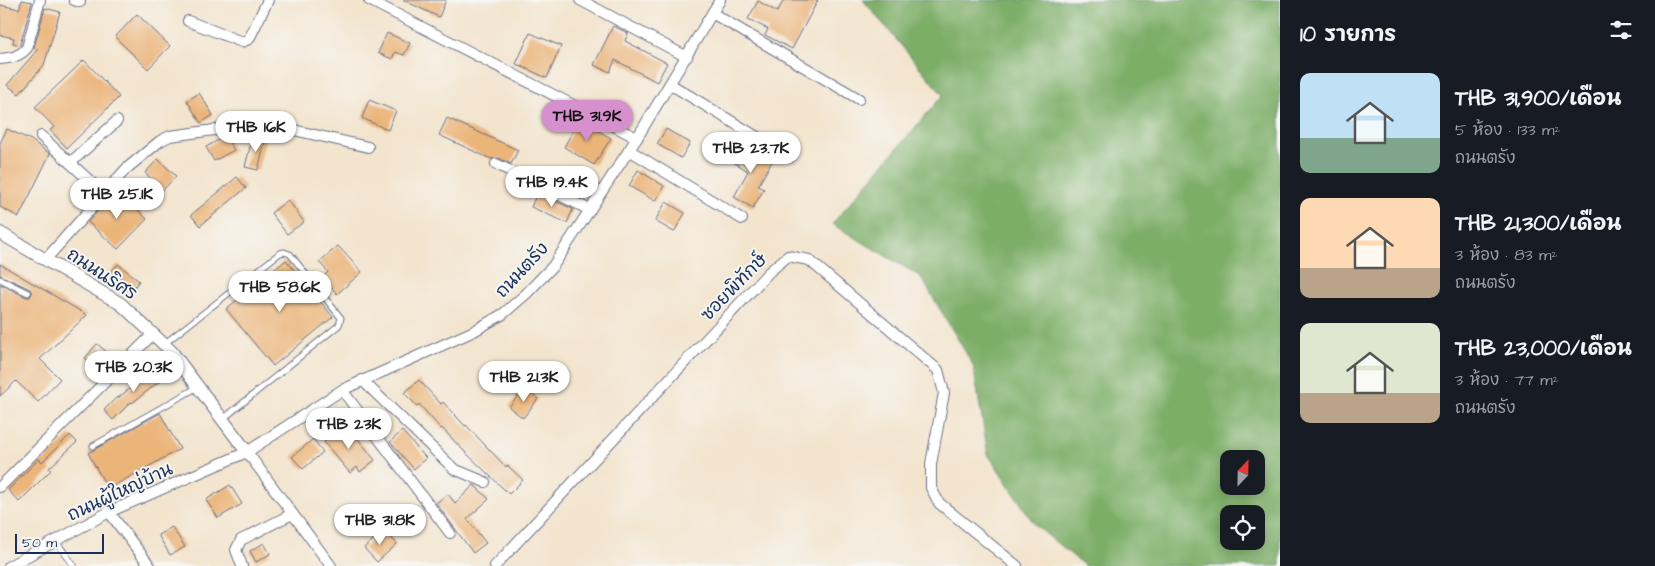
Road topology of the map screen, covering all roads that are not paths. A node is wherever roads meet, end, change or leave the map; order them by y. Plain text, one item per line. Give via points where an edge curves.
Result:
1 (40, 0) edge
2 (268, 0) edge
3 (369, 0) edge
4 (580, 0) edge
5 (720, 0) edge
6 (712, 13) junction
7 (188, 21) dead end
8 (687, 56) junction
9 (0, 59) edge
10 (670, 84) junction
11 (859, 99) dead end
12 (116, 121) dead end
13 (41, 136) dead end
14 (637, 138) junction
15 (368, 147) dead end
16 (629, 150) junction
17 (790, 157) dead end
18 (70, 163) junction
19 (496, 164) dead end
20 (104, 194) junction
21 (590, 210) junction
22 (742, 220) dead end
23 (0, 233) edge
24 (46, 259) junction
25 (0, 279) edge
26 (28, 293) dead end
27 (153, 334) junction
28 (163, 344) junction
29 (362, 380) junction
30 (198, 387) junction
31 (342, 390) junction
32 (223, 419) junction
33 (93, 446) dead end
34 (247, 452) junction
35 (485, 482) dead end
36 (0, 487) edge
37 (109, 512) junction
38 (292, 514) junction
39 (450, 533) dead end
40 (56, 540) junction
41 (10, 566) edge
42 (74, 566) edge
43 (150, 566) edge
44 (242, 566) edge
45 (331, 566) edge
46 (495, 566) edge
47 (1017, 566) edge

1 - 9 street via 27,48 22,54
2 - 7 street via 249,39 242,42
3 - 14 street
4 - 8 street
5 - 6 street, ถนนตรัง
6 - 8 street, ถนนตรัง
6 - 11 street
8 - 10 street, ถนนตรัง
10 - 14 street, ถนนตรัง
10 - 17 street
12 - 18 street
13 - 18 street
14 - 16 street, ถนนตรัง
15 - 20 street via 285,128 229,128 170,136 126,169
16 - 21 street, ถนนตรัง
16 - 22 street
18 - 20 street
19 - 21 street
20 - 24 street
21 - 29 street, ถนนตรัง via 553,266 503,314 474,332
23 - 24 street, ถนนนริศร
24 - 27 street, ถนนนริศร via 121,304
25 - 26 lane
27 - 28 street, ถนนนริศร
27 - 36 street
28 - 30 street, ถนนนริศร
28 - 32 lane via 280,252 290,254 341,318 339,325
29 - 31 street, ถนนตรัง
29 - 35 street via 454,469
30 - 32 street, ถนนนริศร
30 - 33 lane
31 - 34 street, ถนนตรัง
31 - 39 street
32 - 34 street, ถนนนริศร
34 - 37 street, ถนนผู้ใหญ่บ้าน
34 - 38 street
37 - 40 street, ถนนผู้ใหญ่บ้าน
37 - 43 street
38 - 44 street via 241,540 236,550
38 - 45 street
40 - 41 street, ถนนผู้ใหญ่บ้าน
40 - 42 lane
46 - 47 street, ซอยพิทักษ์ via 769,272 788,256 809,260 938,370 944,393 931,464 931,488 939,502

